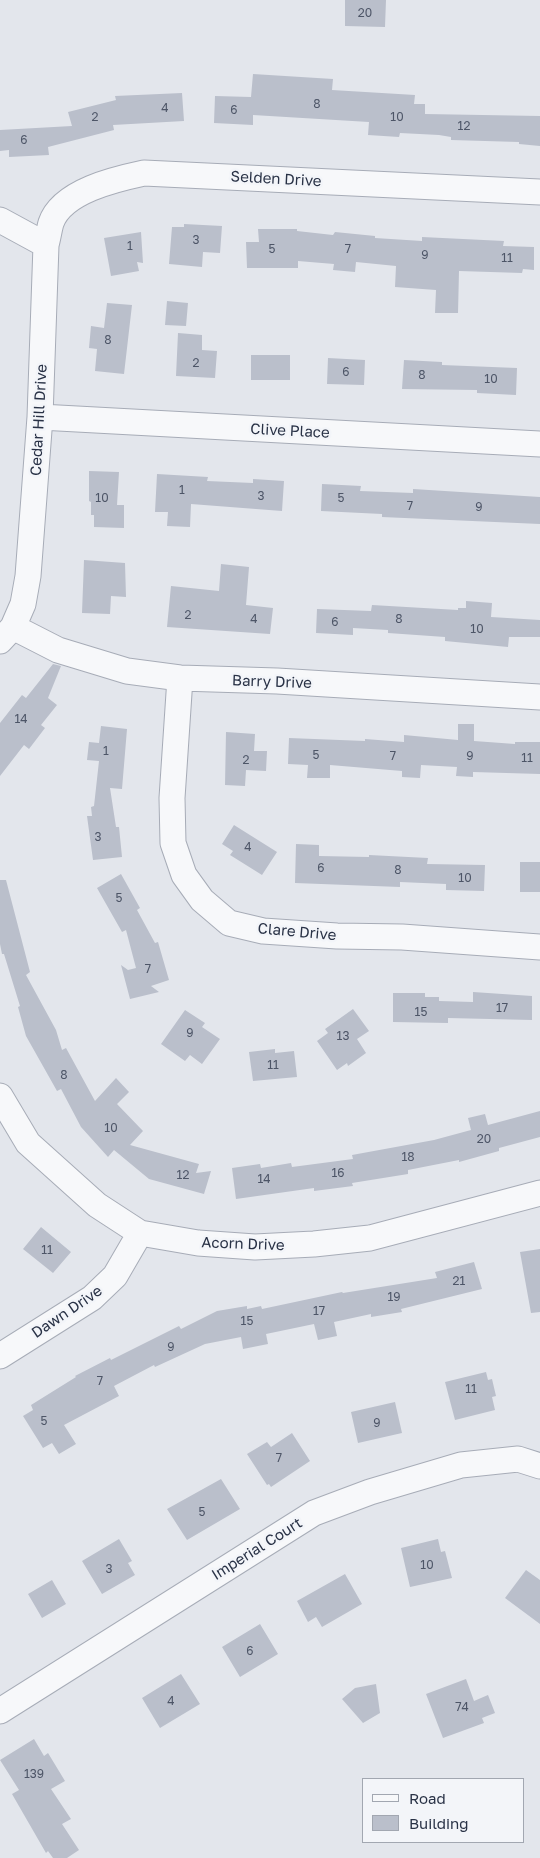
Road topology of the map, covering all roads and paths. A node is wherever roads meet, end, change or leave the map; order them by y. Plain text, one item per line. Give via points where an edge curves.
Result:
1 (540, 192) edge
2 (0, 220) edge
3 (46, 246) junction
4 (40, 417) junction
5 (540, 444) edge
6 (6, 634) edge
7 (180, 678) junction
8 (540, 697) edge
9 (540, 947) edge
10 (0, 1096) edge
11 (540, 1193) edge
12 (140, 1233) junction
13 (0, 1356) edge
14 (540, 1466) edge
15 (0, 1711) edge

1 - 3 street, Selden Drive via 144,173 110,180 83,192 64,206 52,221
2 - 3 street
3 - 4 street, Cedar Hill Drive
4 - 5 street, Clive Place
4 - 6 street, Cedar Hill Drive via 28,576 23,604
6 - 7 street, Barry Drive via 126,672
7 - 8 street, Barry Drive
7 - 9 street, Clare Drive via 172,843 184,875 202,900 229,923 263,931 402,936
10 - 12 street, Acorn Drive via 28,1143 41,1156 97,1205
11 - 12 street, Acorn Drive via 370,1238 314,1244 256,1247 198,1243
12 - 13 street, Dawn Drive via 115,1276 92,1298
14 - 15 street, Imperial Court via 518,1459 461,1466 370,1492 314,1513

